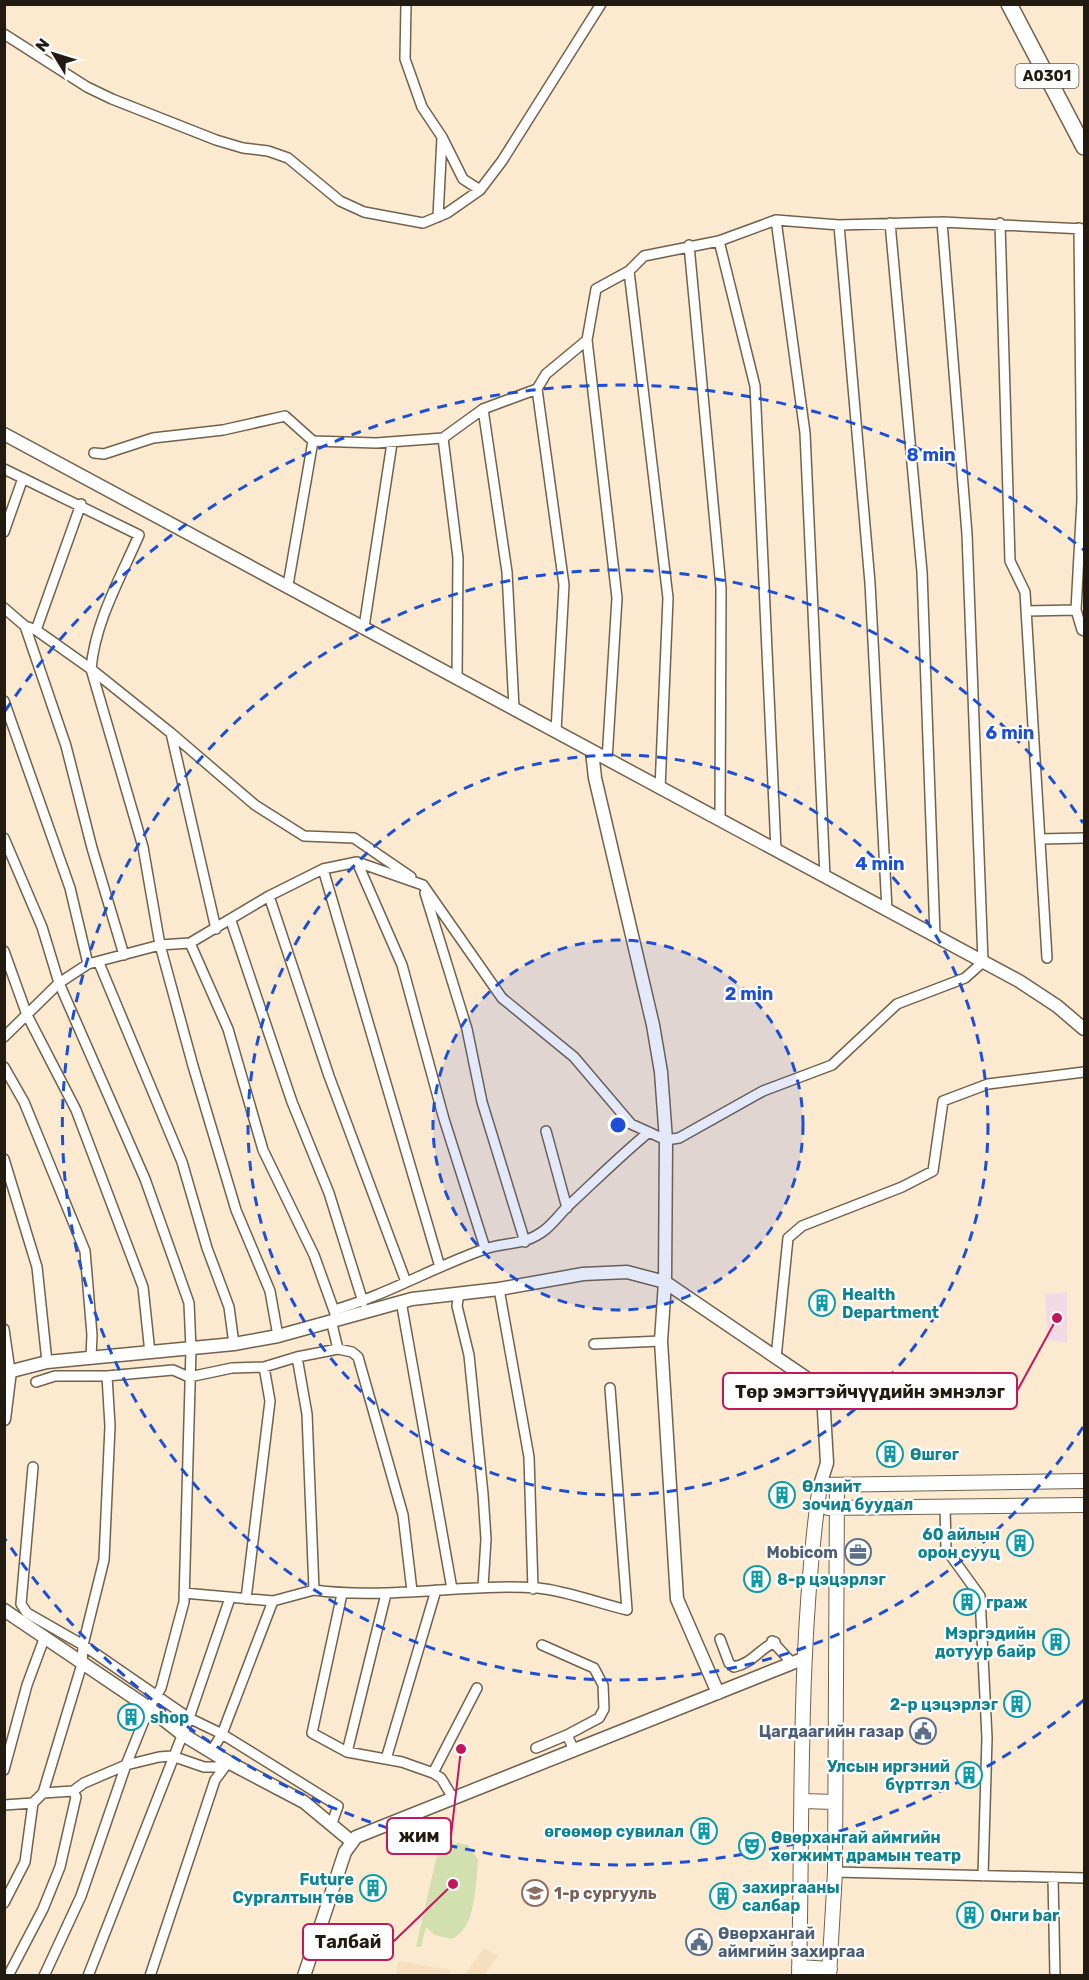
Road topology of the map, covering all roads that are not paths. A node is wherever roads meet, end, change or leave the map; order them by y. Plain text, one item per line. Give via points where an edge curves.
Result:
1 (406, 4) edge
2 (601, 4) edge
3 (1010, 4) edge
4 (4, 34) edge
5 (442, 137) junction
6 (1084, 147) edge
7 (480, 190) junction
8 (438, 217) junction
9 (776, 220) junction
10 (942, 222) junction
11 (890, 223) junction
12 (1000, 223) junction
13 (839, 225) junction
14 (1082, 228) edge
15 (719, 241) junction
16 (689, 245) junction
17 (629, 271) junction
18 (587, 340) junction
19 (537, 389) junction
20 (483, 409) junction
21 (4, 434) edge
22 (443, 438) junction
23 (313, 441) junction
24 (392, 443) junction
25 (94, 453) dead end
26 (4, 469) edge
27 (23, 478) junction
28 (81, 504) junction
29 (4, 532) edge
30 (288, 585) junction
31 (4, 608) edge
32 (1026, 610) junction
33 (1076, 610) junction
34 (25, 626) junction
35 (364, 627) junction
36 (36, 630) junction
37 (1084, 631) edge
38 (91, 669) junction
39 (457, 678) junction
40 (4, 702) edge
41 (514, 708) junction
42 (556, 731) junction
43 (171, 733) junction
44 (592, 751) junction
45 (607, 760) junction
46 (660, 789) junction
47 (720, 820) junction
48 (4, 838) edge
49 (1084, 838) edge
50 (1040, 839) junction
51 (776, 850) junction
52 (357, 862) junction
53 (323, 869) junction
54 (825, 877) junction
55 (423, 885) junction
56 (269, 896) junction
57 (888, 910) junction
58 (231, 921) junction
59 (216, 929) junction
60 (935, 936) junction
61 (190, 944) junction
62 (160, 945) junction
63 (4, 951) edge
64 (124, 955) junction
65 (1047, 958) dead end
66 (983, 962) junction
67 (99, 963) junction
68 (88, 964) junction
69 (59, 983) junction
70 (27, 1015) junction
71 (1084, 1029) edge
72 (4, 1037) edge
73 (4, 1067) edge
74 (1084, 1072) edge
75 (546, 1131) dead end
76 (649, 1132) junction
77 (666, 1140) junction
78 (4, 1159) edge
79 (567, 1208) junction
80 (525, 1242) junction
81 (486, 1248) junction
82 (440, 1267) junction
83 (406, 1282) junction
84 (665, 1282) junction
85 (499, 1289) junction
86 (459, 1293) junction
87 (401, 1301) junction
88 (363, 1302) junction
89 (334, 1316) junction
90 (4, 1329) edge
91 (278, 1336) junction
92 (662, 1341) junction
93 (234, 1344) junction
94 (594, 1344) dead end
95 (191, 1349) junction
96 (338, 1349) junction
97 (150, 1353) junction
98 (91, 1357) junction
99 (297, 1357) junction
100 (776, 1358) junction
101 (47, 1362) junction
102 (264, 1367) junction
103 (8, 1372) edge
104 (107, 1376) junction
105 (189, 1377) junction
106 (36, 1382) dead end
107 (610, 1388) dead end
108 (4, 1419) edge
109 (827, 1463) junction
110 (33, 1467) dead end
111 (1084, 1481) edge
112 (820, 1485) junction
113 (837, 1485) junction
114 (1084, 1505) edge
115 (945, 1506) junction
116 (817, 1508) junction
117 (837, 1508) junction
118 (811, 1559) junction
119 (838, 1559) junction
120 (483, 1587) junction
121 (452, 1589) junction
122 (533, 1589) junction
123 (314, 1590) junction
124 (436, 1590) junction
125 (412, 1591) junction
126 (184, 1593) junction
127 (342, 1594) junction
128 (386, 1594) junction
129 (230, 1599) junction
130 (246, 1599) junction
131 (273, 1601) junction
132 (4, 1610) edge
133 (44, 1639) junction
134 (720, 1639) dead end
135 (83, 1644) junction
136 (542, 1645) dead end
137 (799, 1661) junction
138 (82, 1664) junction
139 (477, 1688) dead end
140 (718, 1693) junction
141 (152, 1702) junction
142 (189, 1718) junction
143 (182, 1734) junction
144 (222, 1734) junction
145 (567, 1735) junction
146 (536, 1748) dead end
147 (574, 1750) junction
148 (211, 1752) junction
149 (347, 1752) junction
150 (172, 1756) junction
151 (386, 1759) junction
152 (228, 1762) junction
153 (126, 1765) junction
154 (4, 1770) edge
155 (433, 1773) junction
156 (73, 1791) junction
157 (43, 1793) junction
158 (453, 1798) junction
159 (803, 1801) junction
160 (834, 1802) junction
161 (33, 1803) junction
162 (4, 1805) edge
163 (332, 1824) junction
164 (351, 1841) junction
165 (835, 1872) junction
166 (983, 1875) junction
167 (1053, 1877) junction
168 (1084, 1878) edge
169 (4, 1903) edge
170 (799, 1971) edge
171 (830, 1972) edge
172 (8, 1976) edge
173 (45, 1976) edge
174 (88, 1976) edge
175 (150, 1976) edge
176 (304, 1976) edge
177 (1055, 1976) edge

1 - 5 street via 405,59 422,107
2 - 7 street
3 - 6 highway, A0301
4 - 8 street via 112,99 216,140 288,158 340,201 363,212 423,223
5 - 7 street via 463,179
5 - 8 street
7 - 8 street
9 - 13 street
9 - 15 street
9 - 54 street via 805,433
10 - 11 street
10 - 12 street
10 - 66 street via 967,534
11 - 13 street
11 - 60 street via 922,572
12 - 14 street
12 - 32 street via 1010,561 1025,592
13 - 57 street via 870,583
14 - 33 street via 1082,500
15 - 16 street
15 - 51 street via 755,386
16 - 17 street via 644,255
16 - 47 street via 721,588
17 - 18 street via 596,289
17 - 46 street via 668,598
18 - 19 street via 546,374
18 - 45 street via 617,598
19 - 20 street
19 - 42 street via 564,585
20 - 22 street
20 - 41 street via 507,572
21 - 30 street
22 - 24 street
22 - 39 street via 458,558
23 - 24 street
23 - 25 street via 285,416 223,430 153,438 104,454
23 - 30 street
24 - 35 street
26 - 27 street
27 - 28 street
27 - 29 street
28 - 36 street
28 - 38 street via 139,535 101,622
30 - 35 street
31 - 34 street
32 - 33 street
32 - 50 street
33 - 37 street
34 - 36 street
34 - 64 street via 66,746
35 - 39 street
36 - 38 street
38 - 43 street
38 - 62 street via 143,847
39 - 41 street
40 - 68 street via 70,888
41 - 42 street
42 - 44 street
43 - 55 street via 255,806 294,830 304,836 354,838
43 - 59 street
44 - 45 street
44 - 77 street via 653,1025
45 - 46 street
46 - 47 street
47 - 51 street
48 - 69 street via 42,927
49 - 50 street
50 - 65 street
51 - 54 street
52 - 53 street
52 - 55 street
52 - 81 street via 402,965 444,1119
53 - 56 street
53 - 82 street
54 - 57 street
55 - 76 street via 502,998 574,1058 631,1124
55 - 80 street
56 - 58 street
56 - 83 street via 329,1076
57 - 60 street
58 - 59 street
58 - 88 street via 292,1102 329,1193
59 - 61 street
60 - 66 street
61 - 62 street
61 - 89 street via 228,1029 263,1150 314,1255
62 - 64 street
62 - 91 street via 236,1210 270,1291
63 - 70 street
64 - 67 street
66 - 71 street via 1057,1006
66 - 77 street via 965,978 897,1004 832,1065 763,1091 679,1138
67 - 68 street
67 - 93 street via 182,1162 207,1248 230,1307
68 - 69 street
69 - 70 street
69 - 95 street via 145,1179 189,1303
70 - 72 street
70 - 97 street via 76,1110 143,1287
73 - 98 street via 24,1102 85,1251
74 - 100 street via 988,1084 943,1101 933,1171 802,1226 788,1238
75 - 79 street
76 - 77 street
76 - 79 street
77 - 84 street
78 - 101 street via 37,1267
79 - 80 street
80 - 81 street
81 - 82 street
82 - 83 street
83 - 88 street
84 - 85 street via 627,1272 583,1274
84 - 92 street
84 - 100 street
85 - 86 street
85 - 122 street via 529,1457
86 - 87 street
86 - 120 street via 457,1306 469,1355 483,1494
87 - 89 street
87 - 121 street
88 - 89 street
89 - 91 street
89 - 96 street
90 - 103 street
91 - 93 street
92 - 94 street
92 - 140 street via 677,1599
93 - 95 street
95 - 97 street
95 - 105 street
96 - 99 street
96 - 125 street via 358,1357 403,1515
97 - 98 street
98 - 101 street
99 - 102 street
99 - 123 street via 307,1414
100 - 109 street via 818,1386 823,1394
101 - 103 street
102 - 105 street via 232,1368
102 - 130 street via 270,1401
103 - 108 street
104 - 105 street via 173,1370
104 - 106 street via 55,1376
104 - 135 street via 110,1426 104,1560
105 - 126 street
107 - 122 street via 627,1610
109 - 112 street
109 - 113 street
110 - 135 street via 21,1604 32,1617
111 - 113 main road
112 - 113 main road
112 - 116 main road
113 - 117 main road
114 - 115 main road
115 - 117 main road
115 - 166 street via 946,1549 980,1596 987,1738
116 - 117 main road
116 - 118 main road
117 - 119 main road
118 - 119 main road via 824,1549
118 - 137 main road
119 - 160 main road
120 - 121 street
120 - 122 street
121 - 124 street
123 - 127 street
123 - 131 street
124 - 125 street
124 - 151 street
125 - 128 street
126 - 129 street
126 - 141 street via 161,1688
127 - 128 street
127 - 149 street via 312,1733
128 - 149 street
129 - 130 street
129 - 142 street
130 - 131 street
131 - 144 street
132 - 133 street
133 - 138 street
133 - 154 street
134 - 137 street via 734,1667 754,1659 761,1648 773,1641
135 - 138 street
135 - 141 street
136 - 145 street via 594,1668 603,1685 604,1709 599,1718
137 - 140 street
137 - 159 main road
138 - 141 street
138 - 157 street
139 - 155 street
140 - 147 street
141 - 142 street
141 - 143 street
141 - 153 street
142 - 143 street
142 - 144 street
143 - 148 street
143 - 150 street
144 - 148 street
144 - 163 street via 338,1806
145 - 146 street
145 - 147 street
147 - 158 street
148 - 152 street
149 - 151 street
150 - 152 street via 204,1767
150 - 153 street
150 - 174 street
151 - 155 street
152 - 163 street via 304,1802
152 - 175 street via 215,1780
153 - 156 street via 84,1782
153 - 173 street via 81,1896
155 - 158 street via 441,1778
156 - 157 street
156 - 172 street via 76,1797 60,1867
157 - 161 street
158 - 164 street
159 - 160 main road
159 - 170 main road
160 - 165 main road
161 - 162 street
161 - 169 street via 25,1862
163 - 164 street
164 - 176 street
165 - 166 street
165 - 171 main road
166 - 167 street
167 - 168 street
167 - 177 street
170 - 171 main road

